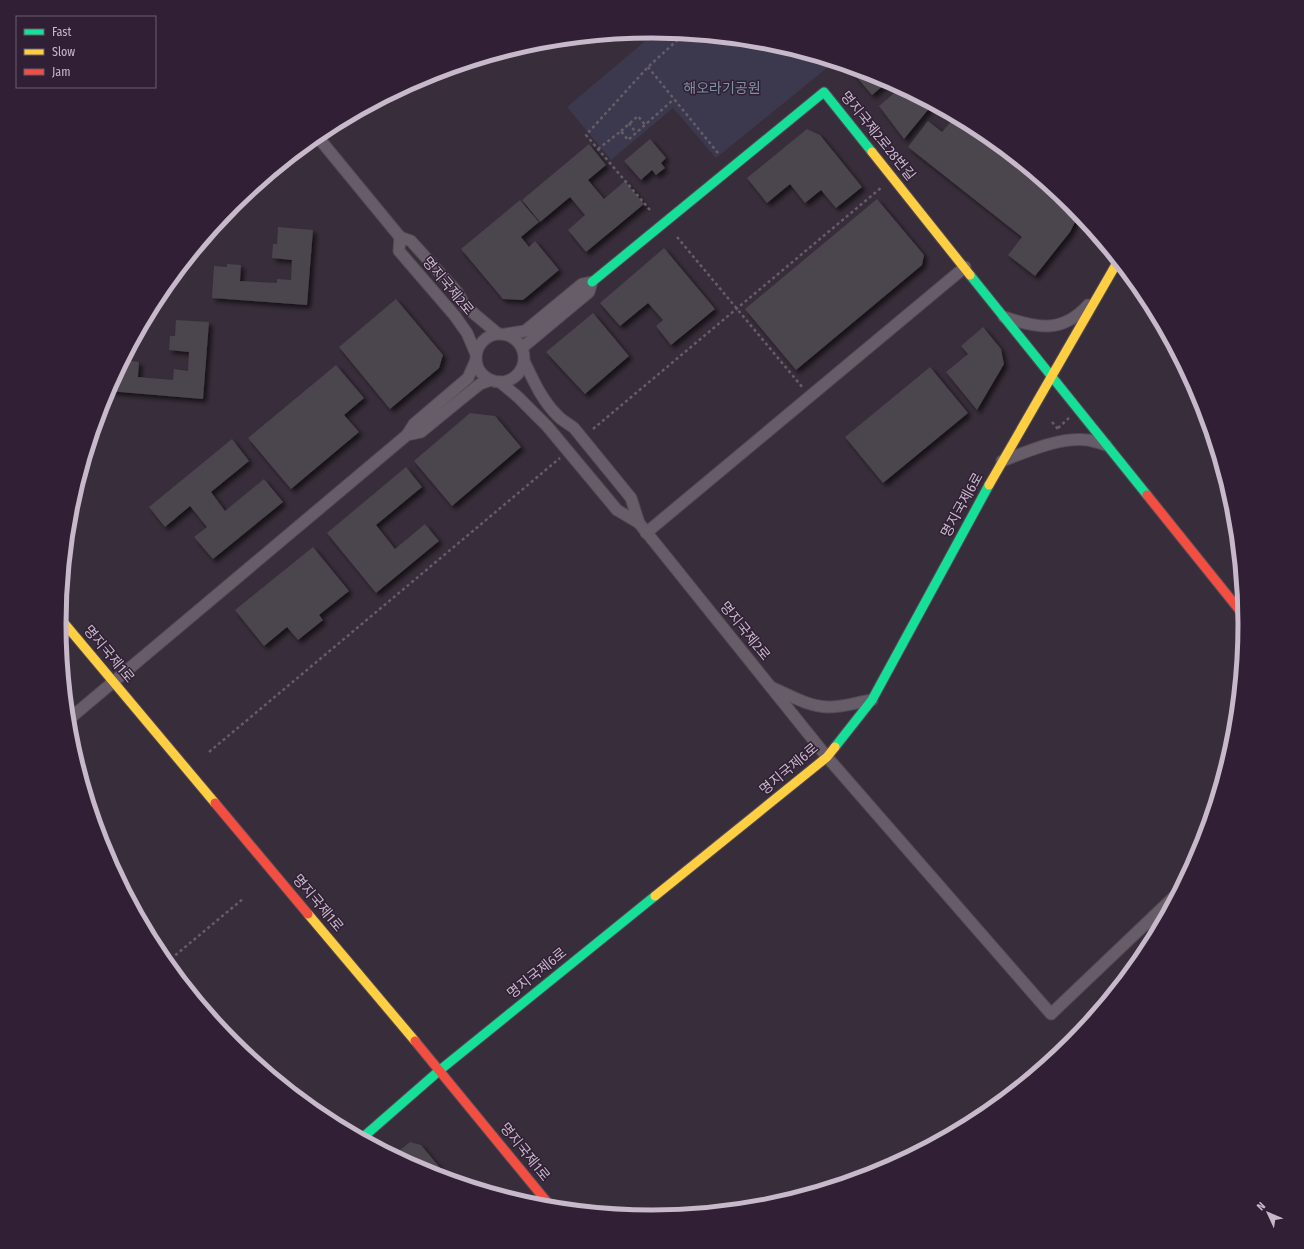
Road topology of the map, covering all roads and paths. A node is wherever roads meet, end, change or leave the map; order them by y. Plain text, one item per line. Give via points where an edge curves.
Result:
1 (679, 39) edge
2 (648, 67) junction
3 (674, 99) junction
4 (629, 123) junction
5 (645, 125) junction
6 (621, 131) junction
7 (636, 133) junction
8 (321, 141) edge
9 (598, 149) junction
10 (718, 154) dead end
11 (882, 188) dead end
12 (650, 210) dead end
13 (400, 237) junction
14 (677, 237) dead end
15 (1115, 265) edge
16 (965, 267) junction
17 (592, 282) junction
18 (1100, 291) junction
19 (737, 309) junction
20 (1004, 317) junction
21 (501, 334) junction
22 (522, 347) junction
23 (476, 357) junction
24 (524, 363) junction
25 (1051, 376) junction
26 (496, 381) junction
27 (803, 388) dead end
28 (1070, 417) dead end
29 (1052, 422) dead end
30 (1058, 428) junction
31 (593, 429) dead end
32 (1062, 434) dead end
33 (407, 435) junction
34 (1106, 445) junction
35 (560, 457) dead end
36 (1002, 461) junction
37 (639, 524) junction
38 (646, 533) junction
39 (1238, 608) edge
40 (66, 625) edge
41 (114, 682) junction
42 (769, 686) junction
43 (872, 700) junction
44 (73, 716) edge
45 (209, 752) dead end
46 (827, 757) junction
47 (244, 898) dead end
48 (1168, 902) edge
49 (171, 959) edge
50 (440, 1070) junction
51 (365, 1135) edge
52 (547, 1201) edge

1 - 2 path
2 - 3 path
2 - 9 path via 586,135
3 - 5 path
3 - 10 path
4 - 5 path via 638,116
4 - 6 path
4 - 7 path
5 - 7 path
6 - 7 path via 628,140
6 - 9 path
8 - 13 street, 명지국제2로
9 - 12 path
11 - 19 path
13 - 21 street, 명지국제2로 via 411,241 458,293 465,306
13 - 23 street, 명지국제2로 via 399,251 455,316 467,333
14 - 19 path
15 - 18 street, 명지국제6로
16 - 17 street, 명지국제2로28번길 via 824,92
16 - 20 street, 명지국제2로28번길
16 - 38 street
17 - 21 street, 명지국제2로28번길 via 582,284 525,331
17 - 22 street, 명지국제2로28번길 via 589,292
18 - 20 street via 1079,314 1057,325 1030,326
18 - 25 street, 명지국제6로
19 - 27 path
19 - 31 path
20 - 25 street, 명지국제2로28번길
21 - 22 street via 512,336
21 - 23 street via 483,340
22 - 24 street
23 - 26 street via 479,370 485,377
23 - 33 street via 468,378 414,424
24 - 26 street via 516,377 508,381
24 - 37 street, 명지국제2로 via 549,406 574,428 631,498
25 - 34 street, 명지국제2로28번길
25 - 36 street, 명지국제6로
26 - 33 street via 480,384 421,432
26 - 37 street, 명지국제2로 via 518,397 546,426 617,510
28 - 30 path
29 - 30 path
30 - 32 path
33 - 41 street
34 - 36 street via 1088,440 1065,441
34 - 39 street, 명지국제2로28번길
35 - 45 path
36 - 43 street, 명지국제6로
37 - 38 street, 명지국제2로
38 - 42 street, 명지국제2로
40 - 41 street, 명지국제1로
41 - 44 street
41 - 50 street, 명지국제1로
42 - 43 street via 808,704 821,706
42 - 46 street, 명지국제2로
43 - 46 street, 명지국제6로
46 - 48 street, 명지국제2로 via 1051,1014
46 - 50 street, 명지국제6로
47 - 49 path
50 - 51 street, 명지국제6로
50 - 52 street, 명지국제1로

